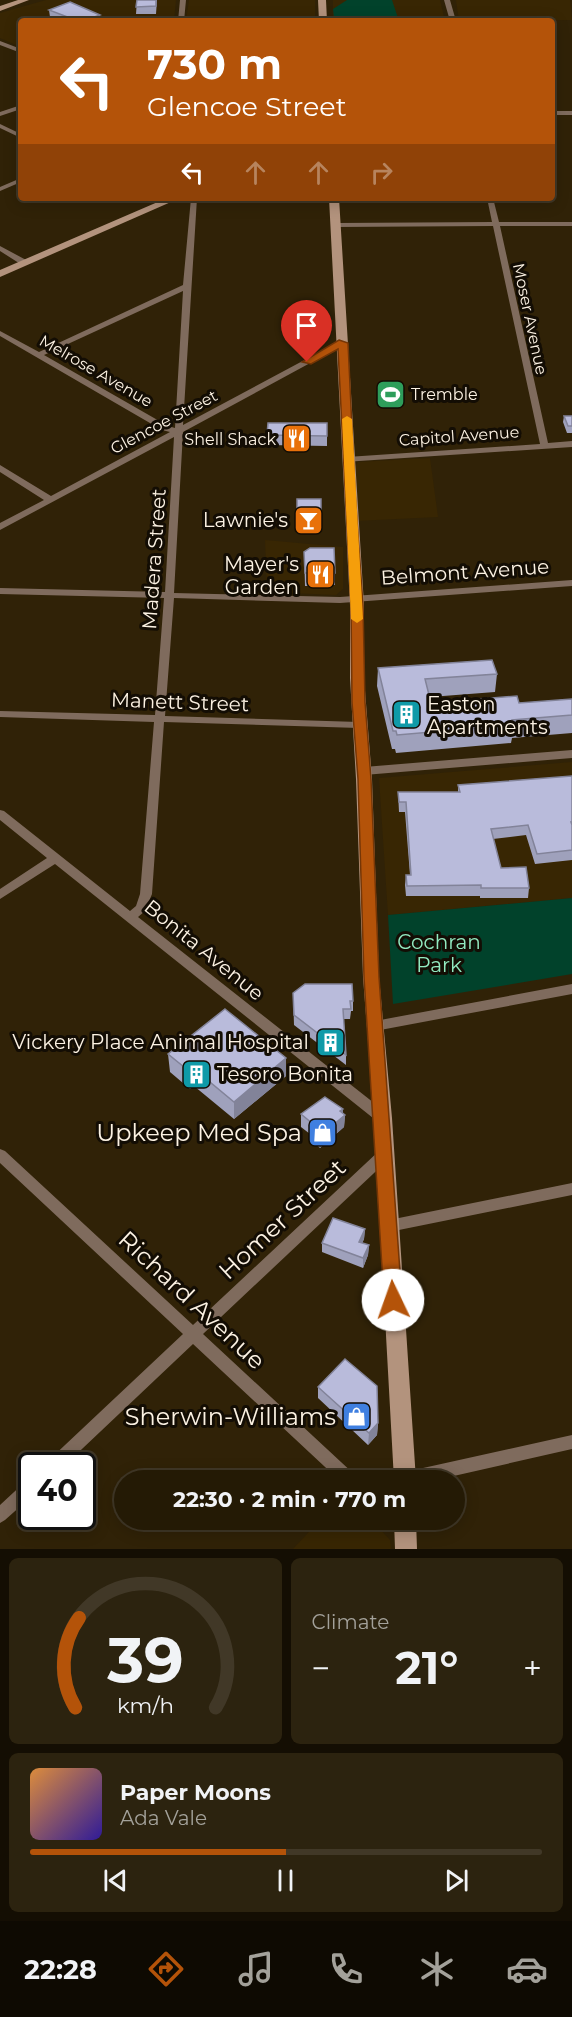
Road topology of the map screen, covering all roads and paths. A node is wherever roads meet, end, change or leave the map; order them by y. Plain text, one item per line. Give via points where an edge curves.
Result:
1 (25, 0) edge
2 (183, 0) edge
3 (322, 0) edge
4 (447, 0) edge
5 (0, 9) edge
6 (181, 18) edge
7 (323, 18) edge
8 (452, 18) edge
9 (0, 43) edge
10 (18, 50) edge
11 (18, 108) edge
12 (555, 113) edge
13 (572, 113) edge
14 (0, 114) edge
15 (0, 126) edge
16 (18, 135) edge
17 (18, 181) edge
18 (0, 189) edge
19 (168, 201) edge
20 (194, 201) edge
21 (334, 201) edge
22 (491, 201) edge
23 (496, 224) junction
24 (572, 224) edge
25 (337, 225) junction
26 (0, 248) edge
27 (25, 263) junction
28 (0, 274) edge
29 (187, 286) junction
30 (0, 333) edge
31 (343, 343) junction
32 (39, 355) junction
33 (178, 432) junction
34 (572, 444) edge
35 (544, 445) junction
36 (347, 460) junction
37 (0, 468) edge
38 (51, 500) junction
39 (0, 527) edge
40 (572, 582) edge
41 (0, 591) edge
42 (170, 595) junction
43 (356, 597) junction
44 (0, 714) edge
45 (160, 720) junction
46 (359, 725) junction
47 (572, 754) edge
48 (364, 771) junction
49 (0, 814) edge
50 (55, 858) junction
51 (0, 895) edge
52 (131, 917) junction
53 (572, 989) edge
54 (375, 1026) junction
55 (383, 1118) junction
56 (385, 1154) junction
57 (0, 1155) edge
58 (572, 1189) edge
59 (389, 1226) junction
60 (193, 1334) junction
61 (572, 1442) edge
62 (67, 1452) edge
63 (339, 1470) edge
64 (404, 1470) edge
65 (449, 1470) edge
66 (18, 1498) edge
67 (0, 1515) edge

1 - 5 street
2 - 6 street
3 - 7 street
4 - 8 street
9 - 10 street
11 - 14 street
12 - 13 street
15 - 16 street
17 - 18 street
19 - 27 street
20 - 29 street, Madera Street
21 - 25 street
22 - 23 street, Moser Avenue
23 - 24 street
23 - 25 street
23 - 35 street, Moser Avenue
25 - 31 street
26 - 27 street
27 - 28 street
29 - 32 street
29 - 33 street, Madera Street
30 - 32 street, Melrose Avenue
31 - 33 street, Glencoe Street
31 - 36 street
32 - 33 street, Melrose Avenue
33 - 38 street, Glencoe Street
33 - 42 street, Madera Street
34 - 35 street, Capitol Avenue
35 - 36 street, Capitol Avenue
36 - 43 street
37 - 38 street
38 - 39 street, Glencoe Street
40 - 43 street, Belmont Avenue
41 - 42 street, Belmont Avenue
42 - 43 street, Belmont Avenue via 340,600
42 - 45 street, Madera Street
43 - 46 street
44 - 45 street, Manett Street
45 - 46 street, Manett Street
45 - 52 street, Madera Street via 146,894 141,908
46 - 48 street
47 - 48 street
48 - 54 street
49 - 50 street, Bonita Avenue
50 - 51 street
50 - 52 street, Bonita Avenue
52 - 55 street, Bonita Avenue
53 - 54 street
54 - 55 street
55 - 56 street
56 - 59 street
56 - 60 street, Homer Street
57 - 60 street, Richard Avenue
58 - 59 street
59 - 64 street
60 - 62 street, Homer Street
60 - 63 street, Richard Avenue
61 - 65 street
66 - 67 street

